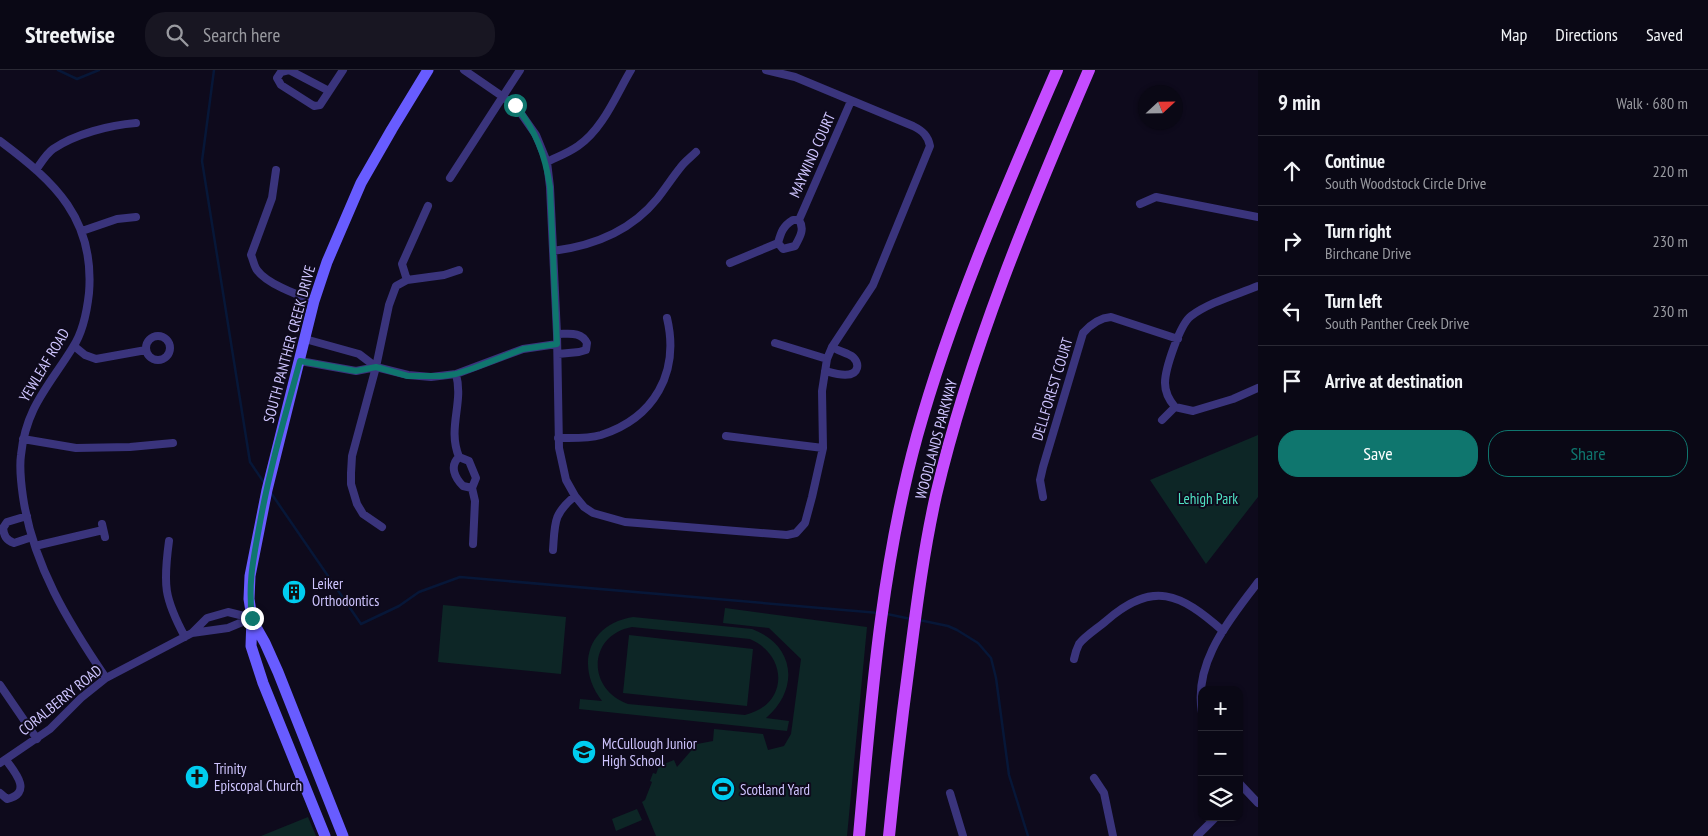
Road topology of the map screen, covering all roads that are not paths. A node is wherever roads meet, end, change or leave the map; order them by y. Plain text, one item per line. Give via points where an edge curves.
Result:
1 (343, 70) edge
2 (428, 70) edge
3 (464, 70) edge
4 (520, 70) edge
5 (631, 70) edge
6 (766, 70) edge
7 (1057, 70) edge
8 (1089, 70) edge
9 (330, 91) junction
10 (504, 96) junction
11 (851, 101) junction
12 (136, 123) dead end
13 (0, 141) edge
14 (696, 152) dead end
15 (547, 162) junction
16 (36, 170) junction
17 (276, 170) dead end
18 (450, 178) dead end
19 (1140, 204) dead end
20 (428, 206) dead end
21 (136, 217) dead end
22 (1258, 217) edge
23 (799, 220) junction
24 (82, 231) junction
25 (778, 243) junction
26 (553, 251) junction
27 (730, 263) dead end
28 (459, 270) dead end
29 (407, 280) junction
30 (1258, 286) edge
31 (314, 300) junction
32 (668, 318) dead end
33 (557, 334) junction
34 (306, 339) junction
35 (1178, 339) junction
36 (776, 342) dead end
37 (557, 344) junction
38 (74, 346) junction
39 (832, 347) junction
40 (146, 350) dead end
41 (558, 354) junction
42 (827, 359) junction
43 (300, 361) junction
44 (376, 367) junction
45 (825, 371) junction
46 (456, 374) junction
47 (1258, 388) edge
48 (1175, 407) junction
49 (1162, 420) dead end
50 (726, 436) dead end
51 (558, 438) junction
52 (23, 439) junction
53 (173, 443) dead end
54 (823, 448) junction
55 (459, 457) junction
56 (472, 488) junction
57 (575, 496) junction
58 (1043, 497) dead end
59 (27, 516) junction
60 (382, 527) dead end
61 (103, 531) dead end
62 (32, 537) junction
63 (169, 541) dead end
64 (473, 544) dead end
65 (35, 546) junction
66 (553, 550) dead end
67 (1258, 582) edge
68 (252, 618) junction
69 (1223, 630) junction
70 (189, 635) junction
71 (1074, 659) dead end
72 (106, 678) junction
73 (0, 685) edge
74 (1201, 686) edge
75 (37, 739) junction
76 (3, 761) edge
77 (1094, 778) dead end
78 (1243, 788) edge
79 (1247, 792) junction
80 (0, 793) edge
81 (950, 793) dead end
82 (1243, 795) edge
83 (1258, 803) edge
84 (1212, 821) edge
85 (325, 836) edge
86 (343, 836) edge
87 (859, 836) edge
88 (889, 836) edge
89 (963, 836) edge
90 (1113, 836) edge
91 (1197, 836) edge

1 - 9 street
2 - 31 street, SOUTH PANTHER CREEK DRIVE via 361,183
3 - 10 street
4 - 10 street
5 - 15 street via 588,138
6 - 11 street via 795,77
7 - 87 main road, WOODLANDS PARKWAY via 1009,181 951,330 917,436 883,602
8 - 88 main road, WOODLANDS PARKWAY via 982,337 936,495 916,607
9 - 9 street via 289,70 281,72 277,78 281,86 314,106 320,105
10 - 15 street via 527,120
10 - 18 street
11 - 23 street, MAYWIND COURT
11 - 39 street via 922,131 930,146 873,285
12 - 16 street via 117,124 62,144 52,150
13 - 16 street, YEWLEAF ROAD
14 - 26 street via 656,200 617,232 572,249
15 - 26 street
16 - 24 street, YEWLEAF ROAD via 68,204
17 - 31 street via 272,198 251,255 257,270 267,278
19 - 22 street via 1156,196
20 - 29 street via 402,264
21 - 24 street via 117,218
23 - 25 street, MAYWIND COURT via 786,224
23 - 25 street, MAYWIND COURT via 802,232 795,246 783,249
24 - 38 street, YEWLEAF ROAD via 90,284 85,316
25 - 27 street, MAYWIND COURT
26 - 33 street
28 - 29 street
29 - 44 street via 396,286 389,305
30 - 35 street via 1201,309 1189,317
31 - 34 street, SOUTH PANTHER CREEK DRIVE
32 - 51 street via 671,351 668,368 650,405 636,417 600,435
33 - 37 street
33 - 41 street via 579,334 587,343 586,350
34 - 43 street, SOUTH PANTHER CREEK DRIVE
34 - 44 street via 358,354
35 - 48 street via 1165,384 1168,400
35 - 58 street, DELLFOREST COURT via 1111,317 1103,317 1090,325 1083,334 1042,467
36 - 42 street
37 - 41 street
37 - 46 street via 523,349
38 - 40 street via 96,359
38 - 52 street, YEWLEAF ROAD via 37,400
39 - 42 street
39 - 45 street via 852,356 858,367 849,375
41 - 51 street
42 - 45 street
43 - 44 street via 356,371
43 - 68 street, SOUTH PANTHER CREEK DRIVE via 268,486 250,576
44 - 46 street via 408,376
44 - 60 street via 350,473 357,504 363,514
45 - 54 street
46 - 55 street via 458,401 453,439
47 - 48 street via 1193,411
48 - 49 street
50 - 54 street
51 - 57 street via 563,470
52 - 53 street via 76,448
52 - 59 street, YEWLEAF ROAD via 20,470
54 - 57 street via 805,523 796,533 776,535 625,522 593,512
55 - 56 street via 469,461 474,470 476,478
55 - 56 street via 454,473 463,486
56 - 64 street via 475,501
57 - 66 street via 559,511
59 - 62 street, YEWLEAF ROAD
59 - 62 street via 7,522 3,528 4,536 14,543
61 - 65 street
62 - 65 street, YEWLEAF ROAD
63 - 70 street via 166,592 172,613
65 - 72 street, YEWLEAF ROAD via 60,607
67 - 69 street
68 - 70 street, CORALBERRY ROAD via 228,628
68 - 70 street, CORALBERRY ROAD via 228,612 207,618
68 - 85 street, SOUTH PANTHER CREEK DRIVE via 250,646
68 - 86 street, SOUTH PANTHER CREEK DRIVE
69 - 71 street via 1180,599 1146,597 1125,607 1101,625 1079,644
69 - 74 street via 1208,658
70 - 72 street, CORALBERRY ROAD
72 - 75 street, CORALBERRY ROAD
73 - 75 street
75 - 76 street, CORALBERRY ROAD
76 - 80 street via 18,776 21,786 19,792 7,799
77 - 90 street via 1104,793
78 - 79 street
79 - 82 street
79 - 83 street
81 - 89 street
84 - 91 street

